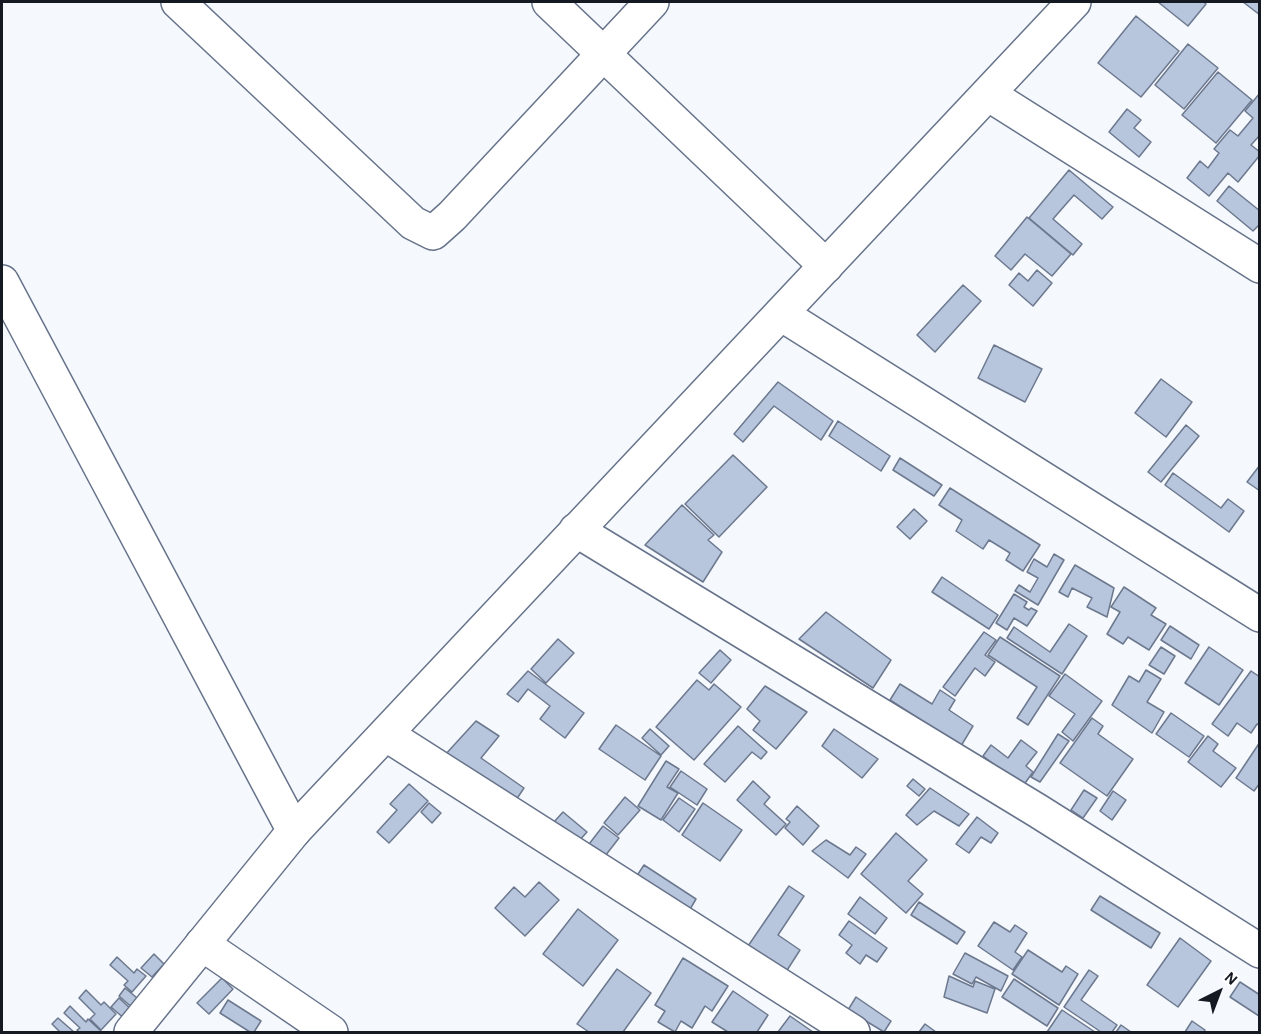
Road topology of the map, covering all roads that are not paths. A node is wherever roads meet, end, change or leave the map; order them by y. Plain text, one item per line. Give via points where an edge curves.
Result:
1 (178, 2) edge
2 (549, 2) edge
3 (652, 2) edge
4 (1074, 2) edge
5 (605, 52) junction
6 (988, 94) junction
7 (826, 266) junction
8 (1260, 266) edge
9 (2, 282) edge
10 (781, 314) junction
11 (576, 530) junction
12 (1260, 615) edge
13 (387, 735) junction
14 (294, 831) junction
15 (202, 944) junction
16 (1260, 951) edge
17 (131, 1032) edge
18 (331, 1032) edge
19 (853, 1032) edge

1 - 5 street via 413,223 433,233
2 - 5 street
3 - 5 street
4 - 6 street
5 - 7 street
6 - 7 street
6 - 8 street
7 - 10 street
9 - 14 street
10 - 11 street
10 - 12 street
11 - 13 street
11 - 16 street
13 - 14 street
13 - 19 street
14 - 15 street
15 - 17 street
15 - 18 street

